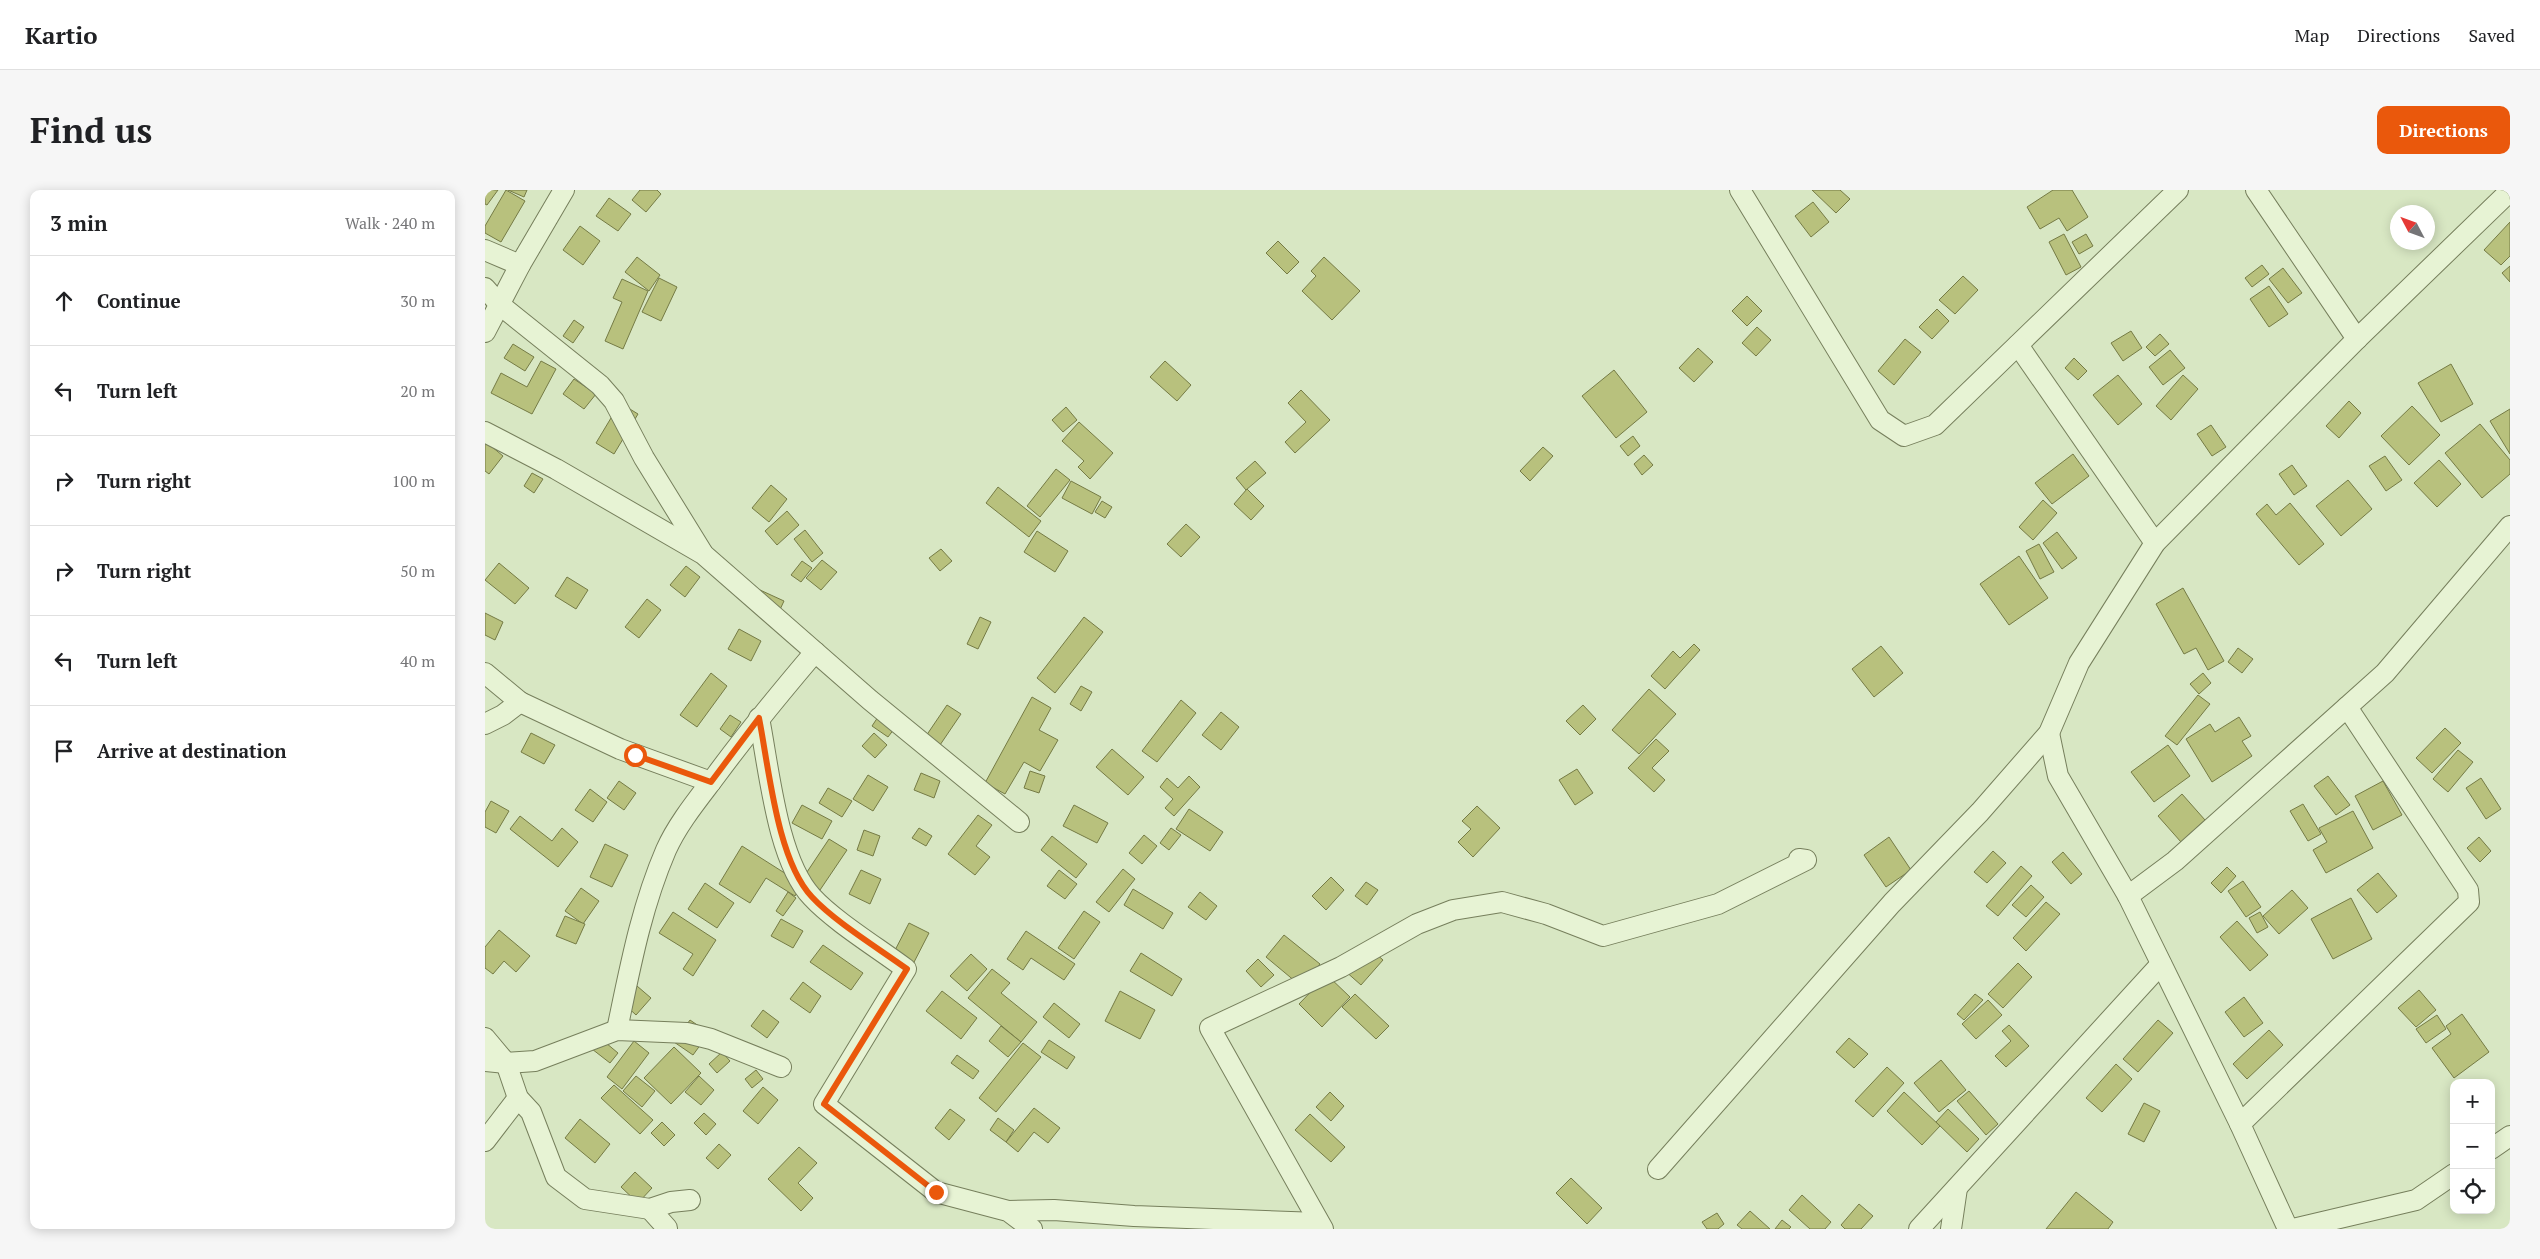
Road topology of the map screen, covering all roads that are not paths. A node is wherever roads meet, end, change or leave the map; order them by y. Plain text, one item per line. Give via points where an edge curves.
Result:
1 (563, 190) edge
2 (1740, 190) edge
3 (2178, 190) edge
4 (2256, 190) edge
5 (2510, 190) edge
6 (485, 250) edge
7 (520, 265) junction
8 (485, 288) edge
9 (500, 305) junction
10 (485, 332) edge
11 (2357, 339) junction
12 (2018, 345) junction
13 (485, 432) edge
14 (2510, 526) edge
15 (2155, 543) junction
16 (703, 554) junction
17 (815, 652) junction
18 (485, 673) edge
19 (519, 702) junction
20 (2347, 707) junction
21 (759, 718) junction
22 (485, 724) edge
23 (2049, 733) junction
24 (711, 782) junction
25 (1019, 822) dead end
26 (1799, 858) dead end
27 (2128, 896) junction
28 (2161, 964) junction
29 (617, 1030) junction
30 (485, 1038) edge
31 (485, 1061) edge
32 (506, 1063) junction
33 (781, 1067) dead end
34 (518, 1098) junction
35 (2240, 1124) junction
36 (2510, 1136) edge
37 (485, 1141) edge
38 (2495, 1146) edge
39 (1658, 1169) dead end
40 (2450, 1177) edge
41 (1957, 1188) junction
42 (690, 1200) dead end
43 (650, 1209) junction
44 (1008, 1211) junction
45 (1321, 1226) edge
46 (667, 1228) dead end
47 (1032, 1229) edge
48 (1919, 1229) edge
49 (1951, 1229) edge
50 (2288, 1229) edge
51 (2293, 1229) edge

1 - 7 street
2 - 12 street via 1880,420 1904,436 1935,425
3 - 12 street
4 - 11 street
5 - 11 street
6 - 7 street
7 - 9 street
8 - 9 street
9 - 10 street
9 - 16 street via 614,401 644,458
11 - 15 street
12 - 15 street
13 - 16 street
14 - 20 street via 2385,672
15 - 23 street via 2079,663
16 - 17 street
17 - 21 street
17 - 25 street
18 - 19 street
19 - 22 street
19 - 24 street via 620,749
20 - 27 street via 2175,861
20 - 35 street via 2468,890 2469,902
21 - 24 street
21 - 44 street via 783,838 799,879 819,904 907,969 824,1104 936,1192
23 - 27 street via 2058,776
23 - 39 street via 1980,812 1892,903
24 - 29 street via 667,848 646,901
26 - 45 street via 1806,860 1718,904 1603,936 1546,914 1502,902 1453,910 1417,924 1341,967 1210,1028
27 - 28 street
28 - 35 street
28 - 41 street
29 - 32 street via 535,1061
29 - 33 street via 687,1033 711,1039
30 - 32 street
31 - 32 street
32 - 34 street
34 - 37 street
34 - 43 street via 531,1112 556,1177 585,1199
35 - 50 street
36 - 38 street
40 - 51 street via 2416,1200
41 - 48 street
41 - 49 street
42 - 43 street
43 - 46 street
44 - 45 street via 1055,1210
44 - 47 street

